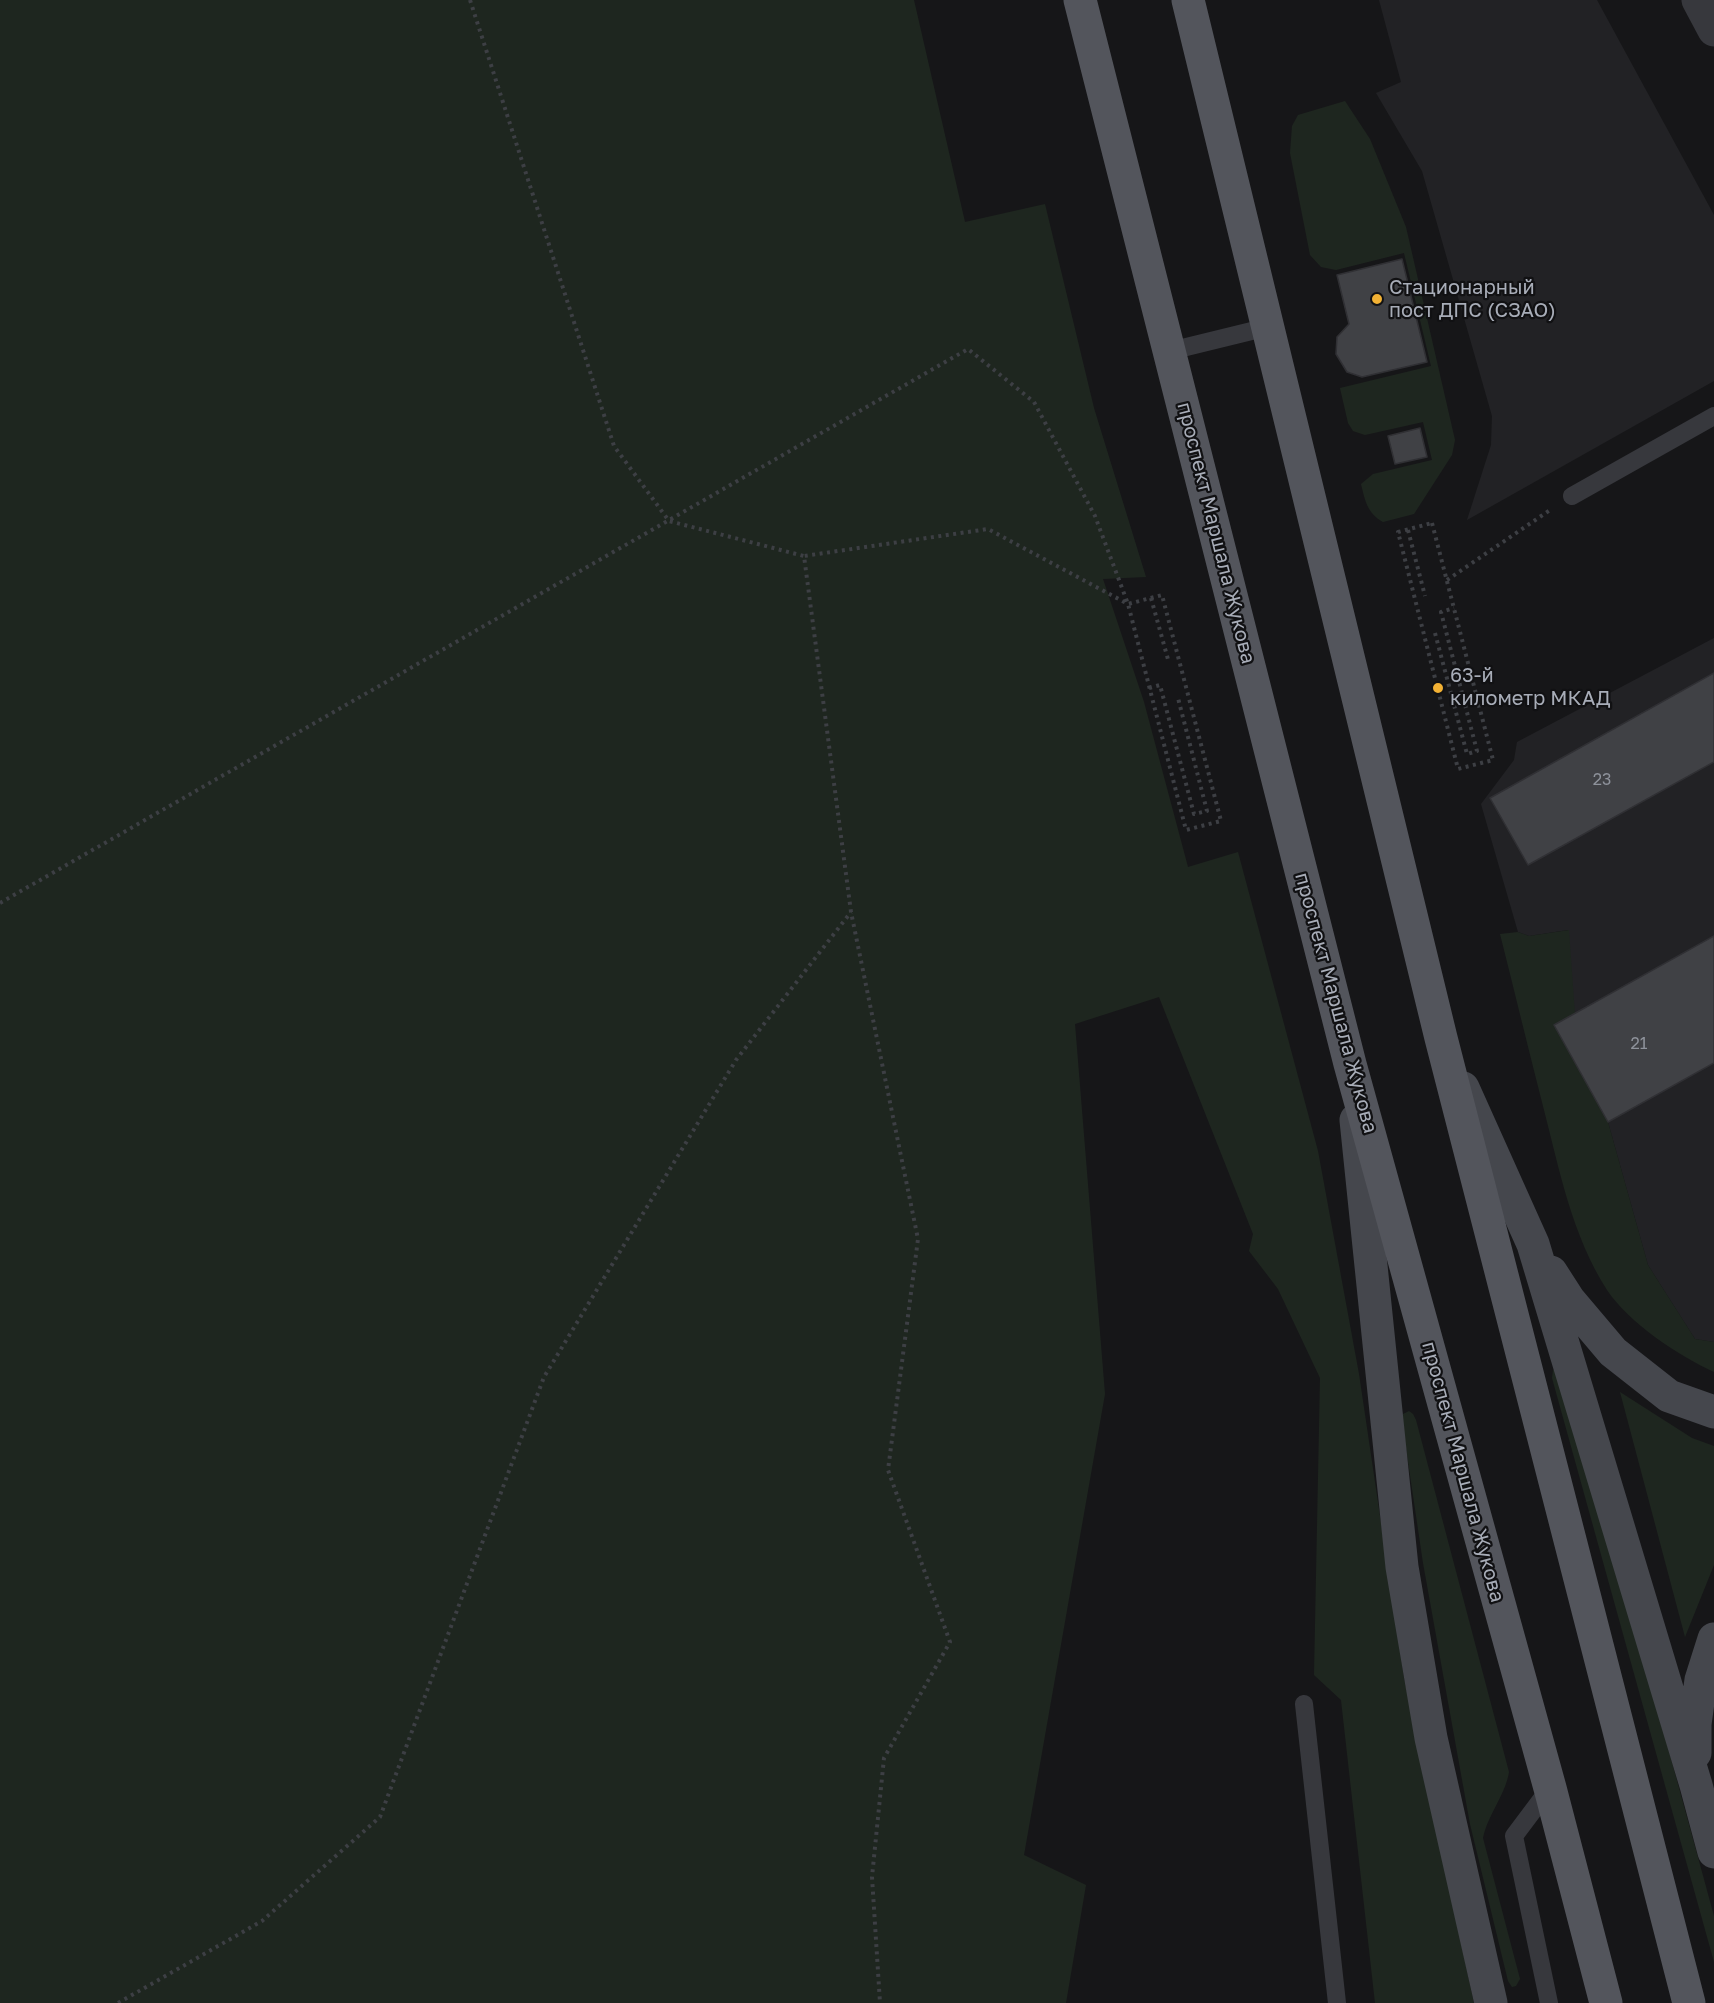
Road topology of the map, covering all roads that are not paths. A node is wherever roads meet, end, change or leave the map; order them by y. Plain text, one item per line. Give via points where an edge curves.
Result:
1 (1080, 0) edge
2 (1188, 0) edge
3 (1698, 0) edge
4 (1714, 30) edge
5 (1268, 327) junction
6 (1170, 351) junction
7 (1714, 416) edge
8 (1572, 496) road end
9 (1441, 1038) junction
10 (1350, 1064) junction
11 (1533, 1244) junction
12 (1714, 1412) edge
13 (1714, 1639) edge
14 (1304, 1704) dead end
15 (1696, 1785) junction
16 (1550, 1788) junction
17 (1714, 1852) edge
18 (1337, 2003) edge
19 (1491, 2003) edge
20 (1548, 2003) edge
21 (1606, 2003) edge
22 (1689, 2003) edge

1 - 6 main road, проспект Маршала Жукова
2 - 5 main road
3 - 4 street
5 - 6 lane
5 - 9 main road
6 - 10 main road, проспект Маршала Жукова
7 - 8 lane
9 - 11 main road
9 - 22 main road
10 - 16 main road, проспект Маршала Жукова
10 - 19 main road via 1402,1567 1431,1738
11 - 12 main road via 1569,1300 1613,1352 1670,1396
11 - 15 main road
13 - 15 main road via 1696,1713
14 - 18 lane
15 - 17 main road
16 - 20 lane via 1514,1836
16 - 21 main road, проспект Маршала Жукова

